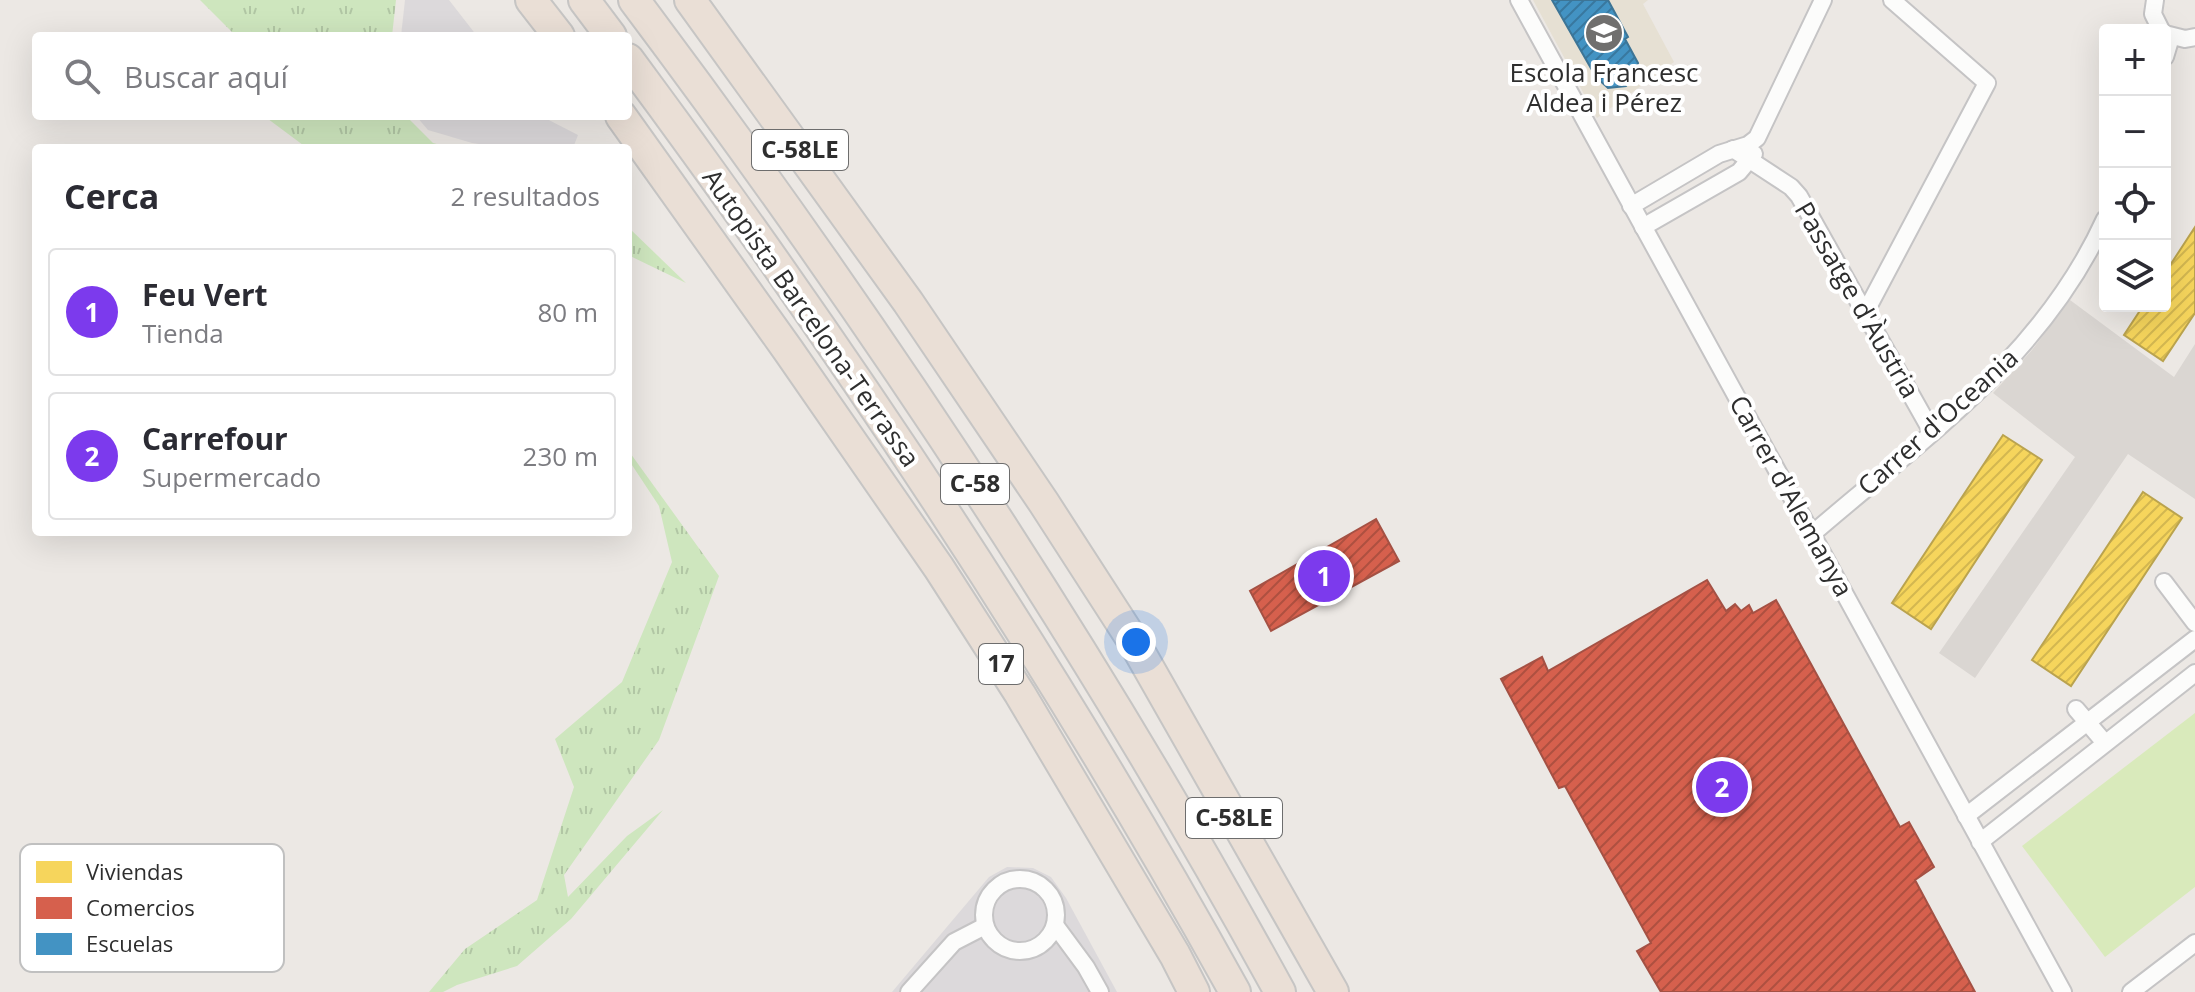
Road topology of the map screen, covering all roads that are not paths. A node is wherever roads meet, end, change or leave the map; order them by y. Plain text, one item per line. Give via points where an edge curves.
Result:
1 (531, 0) edge
2 (584, 0) edge
3 (634, 0) edge
4 (690, 0) edge
5 (1519, 0) edge
6 (1823, 0) edge
7 (1892, 0) edge
8 (2155, 0) edge
9 (2160, 24) edge
10 (556, 32) edge
11 (608, 32) edge
12 (2171, 35) edge
13 (2195, 37) edge
14 (632, 65) edge
15 (624, 120) edge
16 (1757, 138) junction
17 (1733, 149) junction
18 (1750, 161) junction
19 (1631, 206) junction
20 (1643, 227) junction
21 (2099, 231) edge
22 (1865, 313) junction
23 (1932, 432) junction
24 (1811, 535) junction
25 (2164, 582) dead end
26 (2195, 623) edge
27 (2195, 639) edge
28 (2195, 673) edge
29 (2082, 715) junction
30 (2105, 743) junction
31 (1966, 816) junction
32 (1980, 842) junction
33 (1055, 925) junction
34 (985, 926) junction
35 (2195, 943) edge
36 (909, 992) edge
37 (1100, 992) edge
38 (1194, 992) edge
39 (1235, 992) edge
40 (1280, 992) edge
41 (1333, 992) edge
42 (2063, 992) edge
43 (2131, 992) edge

1 - 10 highway
2 - 11 highway
3 - 40 highway, Autopista Barcelona-Terrassa / C-58 via 777,193 985,499 1208,860
4 - 41 highway, C-58LE via 923,324 1044,503 1135,644
5 - 19 street, Carrer d'Alemanya
6 - 16 street
7 - 22 street via 1987,83
8 - 9 street via 2153,14
12 - 13 street
14 - 39 highway, Autopista Barcelona-Terrassa / C-58 via 950,518 1102,761
15 - 38 highway, 17 via 939,568 1027,706
16 - 17 street
16 - 18 street
17 - 18 street, Passatge d'Àustria
17 - 19 street
18 - 20 street via 1717,187
18 - 22 street, Passatge d'Àustria via 1799,196
19 - 20 street, Carrer d'Alemanya
20 - 24 street, Carrer d'Alemanya
21 - 23 street, Carrer d'Oceania via 2078,274 2031,338
22 - 23 street, Passatge d'Àustria
23 - 24 street, Carrer d'Oceania
24 - 31 street, Carrer d'Alemanya
25 - 26 street
27 - 29 street
28 - 30 street
29 - 30 street
29 - 31 street
30 - 32 street
31 - 32 street, Carrer d'Alemanya
32 - 42 street, Carrer d'Alemanya
33 - 34 street via 1039,946 1018,951 994,940
33 - 34 street via 1050,893 1036,882 1017,878 992,891
33 - 37 street
34 - 36 street via 954,942
35 - 43 street

